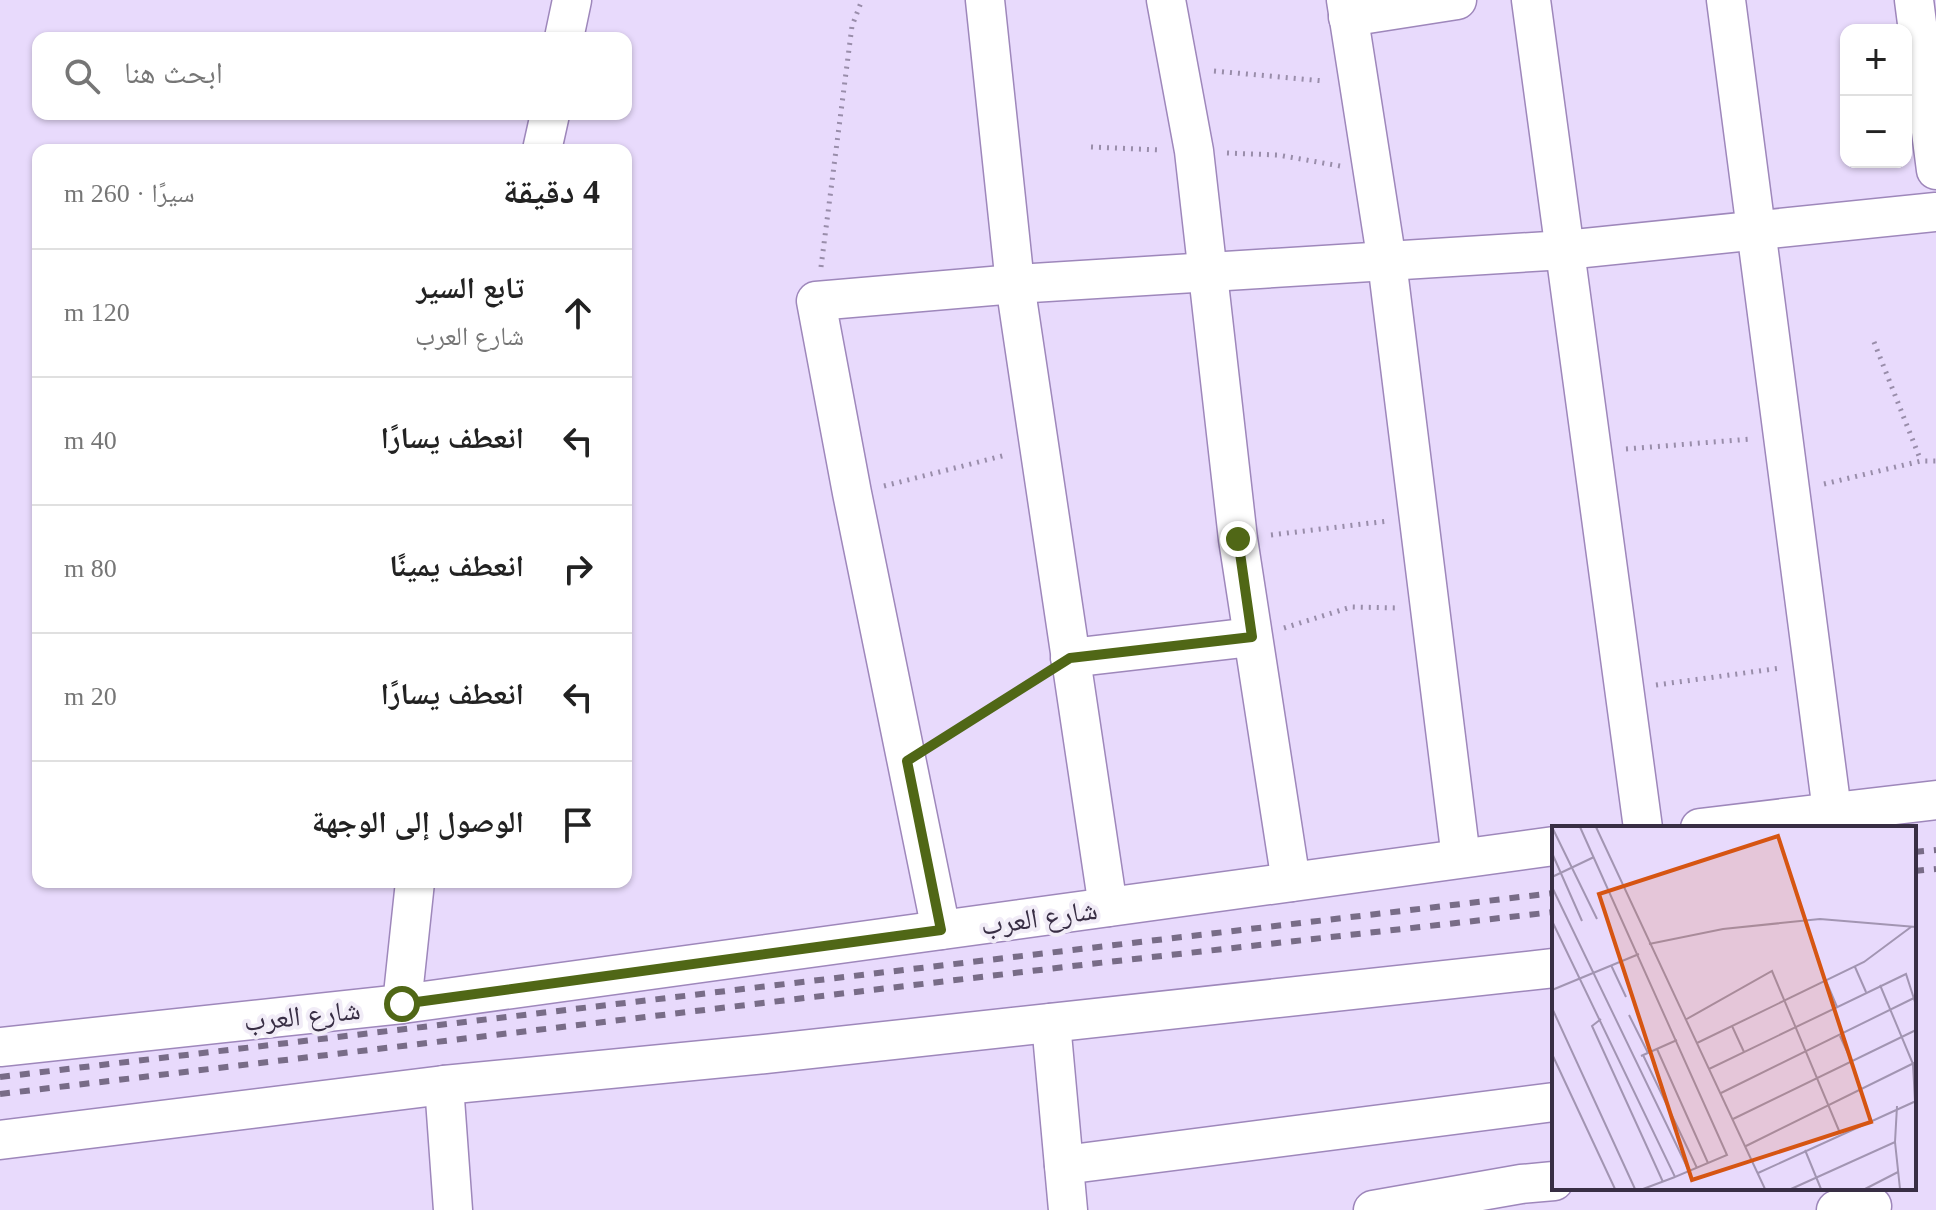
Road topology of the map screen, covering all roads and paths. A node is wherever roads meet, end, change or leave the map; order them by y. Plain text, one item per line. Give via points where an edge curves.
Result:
1 (572, 0) edge
2 (862, 0) edge
3 (985, 0) edge
4 (1166, 0) edge
5 (1457, 0) edge
6 (1531, 0) edge
7 (1726, 0) edge
8 (1914, 0) edge
9 (1347, 8) edge
10 (565, 32) edge
11 (1178, 68) junction
12 (1359, 84) junction
13 (549, 120) edge
14 (543, 144) edge
15 (1936, 170) edge
16 (1936, 212) edge
17 (1758, 232) junction
18 (1565, 250) junction
19 (1387, 262) junction
20 (1208, 272) junction
21 (1015, 284) junction
22 (816, 301) junction
23 (1874, 342) dead end
24 (1784, 436) junction
25 (1038, 448) junction
26 (1592, 451) junction
27 (1921, 461) junction
28 (1936, 461) edge
29 (1791, 491) junction
30 (852, 493) junction
31 (1419, 518) junction
32 (1238, 539) junction
33 (1430, 609) junction
34 (1252, 637) junction
35 (1070, 658) junction
36 (1813, 664) junction
37 (1624, 690) junction
38 (907, 761) junction
39 (1936, 800) edge
40 (1832, 811) junction
41 (1643, 826) edge
42 (1716, 826) edge
43 (1552, 846) edge
44 (1461, 858) junction
45 (1291, 882) junction
46 (414, 888) edge
47 (1108, 907) junction
48 (941, 930) junction
49 (1552, 968) edge
50 (402, 1004) junction
51 (1051, 1023) junction
52 (0, 1047) edge
53 (444, 1085) junction
54 (1552, 1102) edge
55 (0, 1140) edge
56 (1064, 1165) junction
57 (1552, 1181) edge
58 (453, 1210) edge
59 (1068, 1210) edge
60 (1373, 1210) edge

1 - 10 street
2 - 22 path via 852,26
3 - 21 street
4 - 11 street
5 - 9 street
6 - 18 street
7 - 17 street
8 - 15 street
9 - 12 street
11 - 12 path
11 - 20 street
12 - 19 street
13 - 14 street
16 - 17 street
17 - 18 street
17 - 24 street
18 - 19 street
18 - 26 street
19 - 20 street
19 - 31 street
20 - 21 street
20 - 32 street
21 - 22 street
21 - 25 street
22 - 30 street
23 - 27 path
24 - 26 path
24 - 29 street
25 - 30 path
25 - 35 street
26 - 37 street
27 - 28 path
27 - 29 path
29 - 36 street
30 - 38 street
31 - 32 path
31 - 33 street
32 - 34 street
33 - 34 path via 1351,607
33 - 44 street
34 - 35 street
34 - 45 street
35 - 38 path
35 - 47 street
36 - 37 path
36 - 40 street
37 - 41 street
38 - 48 street
39 - 40 street
40 - 42 street
43 - 44 street, شارع العرب
44 - 45 street, شارع العرب
45 - 47 street, شارع العرب
46 - 50 street
47 - 48 street, شارع العرب
48 - 50 street, شارع العرب
49 - 51 street
50 - 52 street, شارع العرب
51 - 53 street
51 - 56 street
53 - 55 street
53 - 58 street
54 - 56 street
56 - 59 street
57 - 60 street

